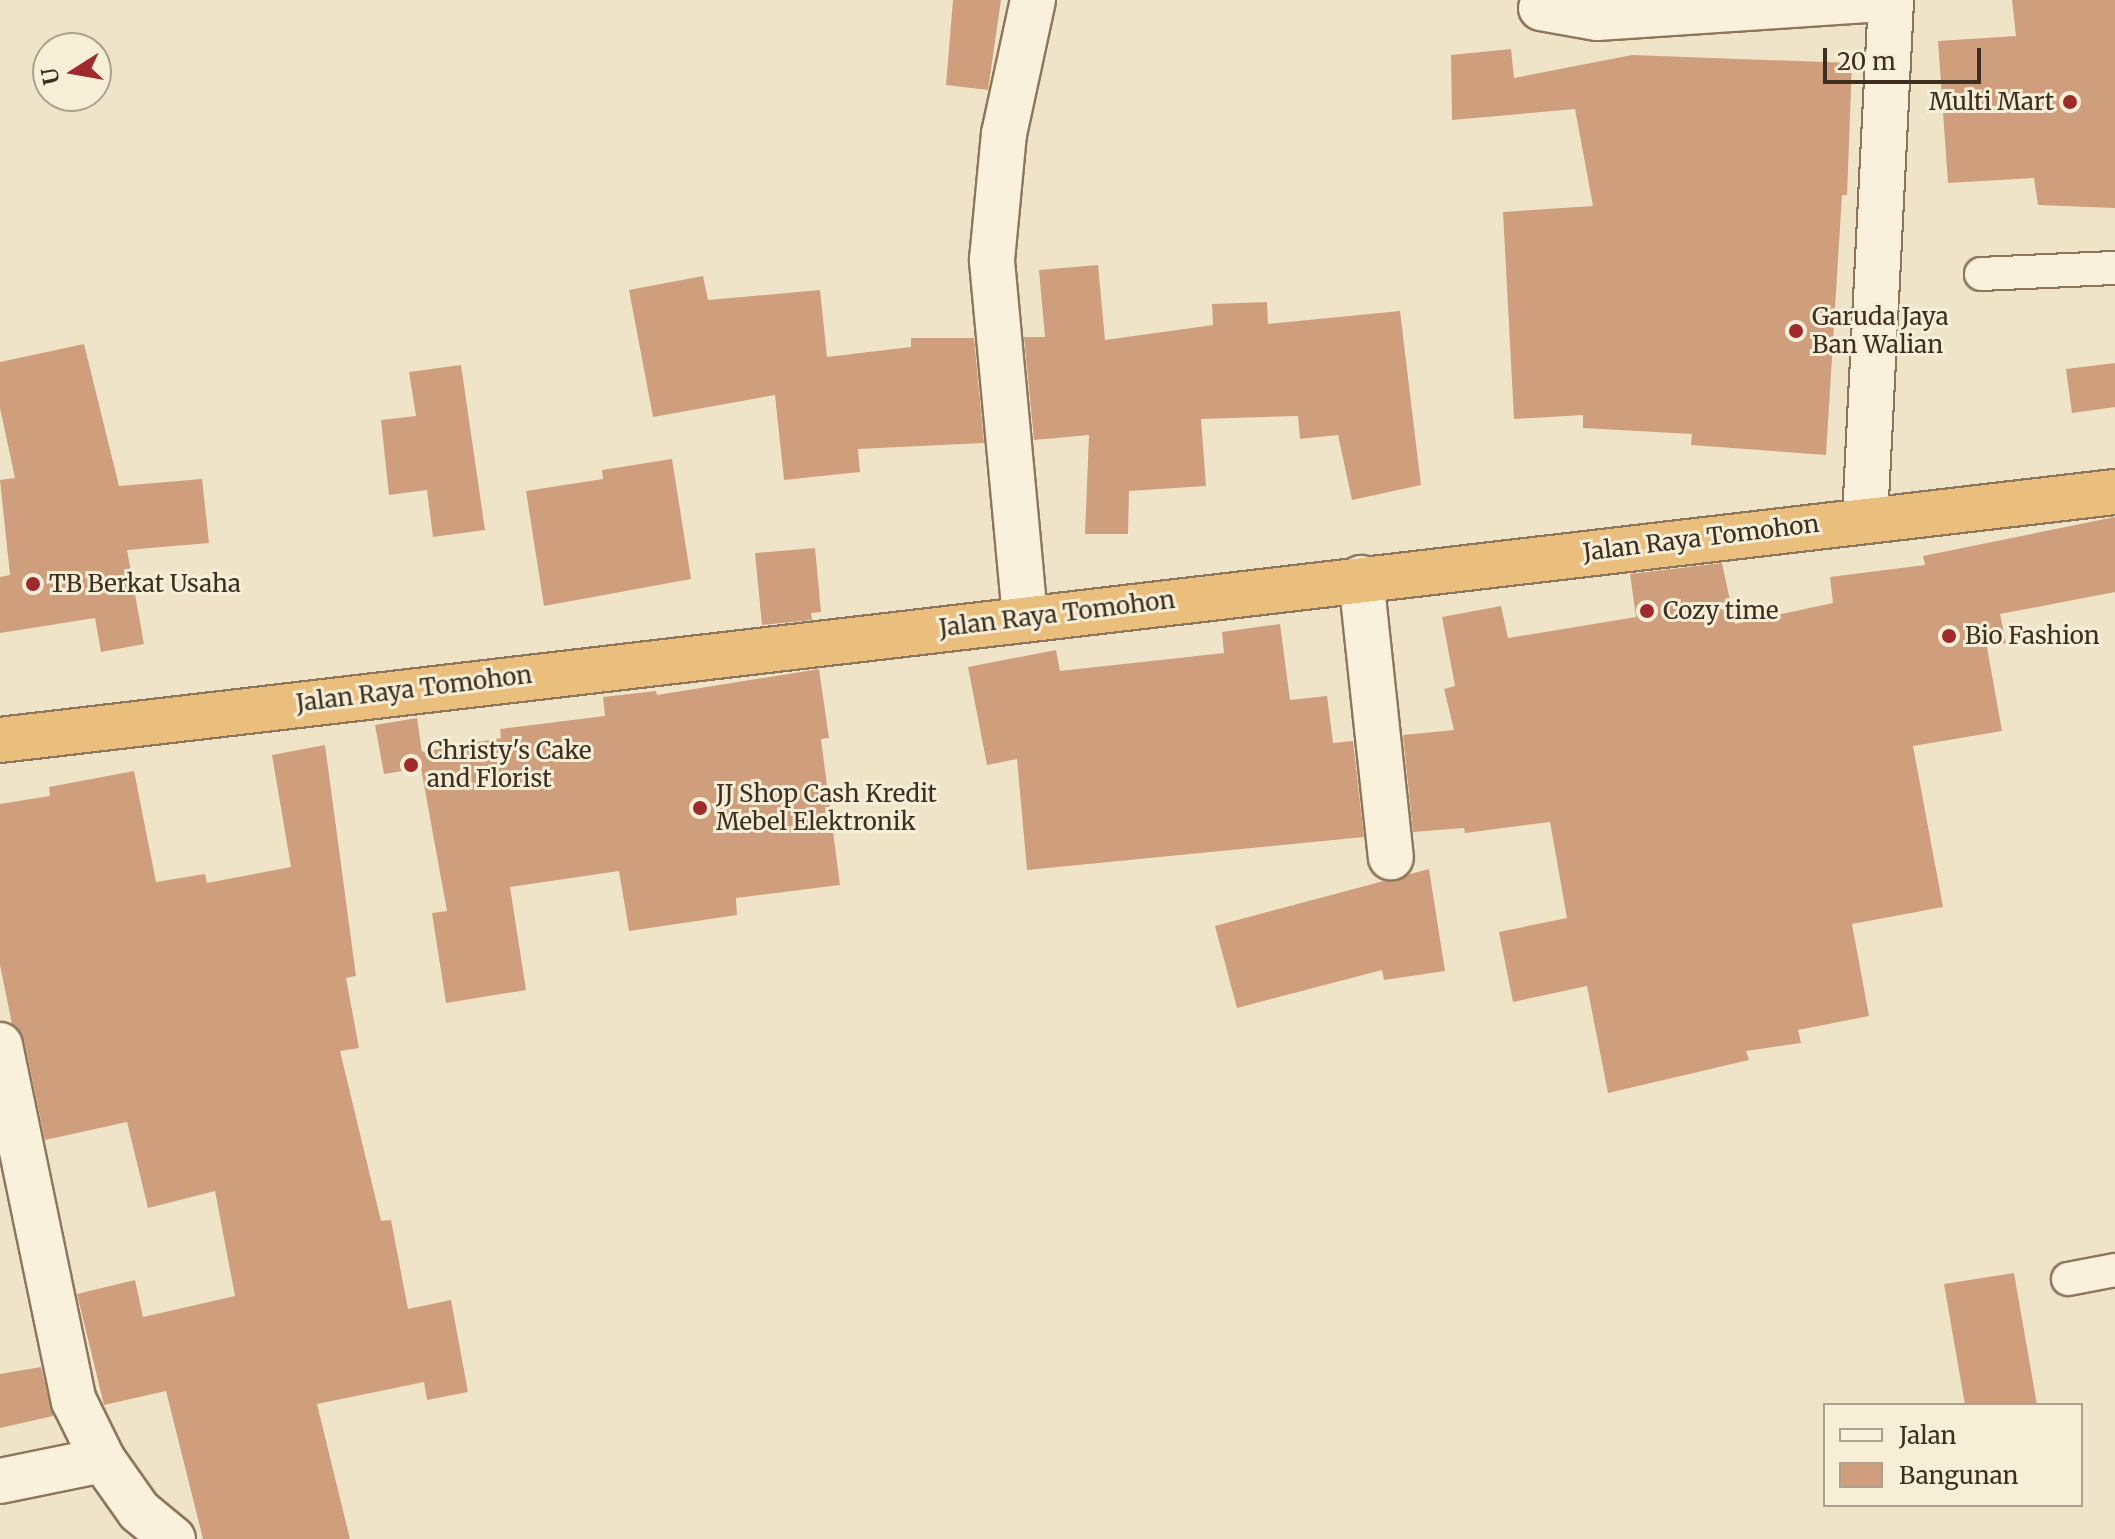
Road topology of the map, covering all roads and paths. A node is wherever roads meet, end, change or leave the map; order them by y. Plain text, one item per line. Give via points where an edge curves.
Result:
1 (1033, 0) edge
2 (1870, 0) edge
3 (1891, 0) edge
4 (1541, 8) dead end
5 (2115, 268) edge
6 (1981, 274) dead end
7 (2115, 492) edge
8 (1865, 519) junction
9 (1361, 578) junction
10 (1025, 617) junction
11 (0, 740) edge
12 (1391, 857) dead end
13 (0, 1045) edge
14 (2115, 1270) edge
15 (2068, 1279) dead end
16 (103, 1460) junction
17 (0, 1481) edge
18 (173, 1539) edge

1 - 10 street via 1004,134 992,260
2 - 4 street via 1597,18
3 - 8 street
5 - 6 lane
7 - 8 highway, Jalan Raya Tomohon
8 - 9 highway, Jalan Raya Tomohon
9 - 10 highway, Jalan Raya Tomohon
9 - 12 street
10 - 11 highway, Jalan Raya Tomohon
13 - 16 street via 74,1401
14 - 15 lane
16 - 17 street
16 - 18 street via 139,1511

